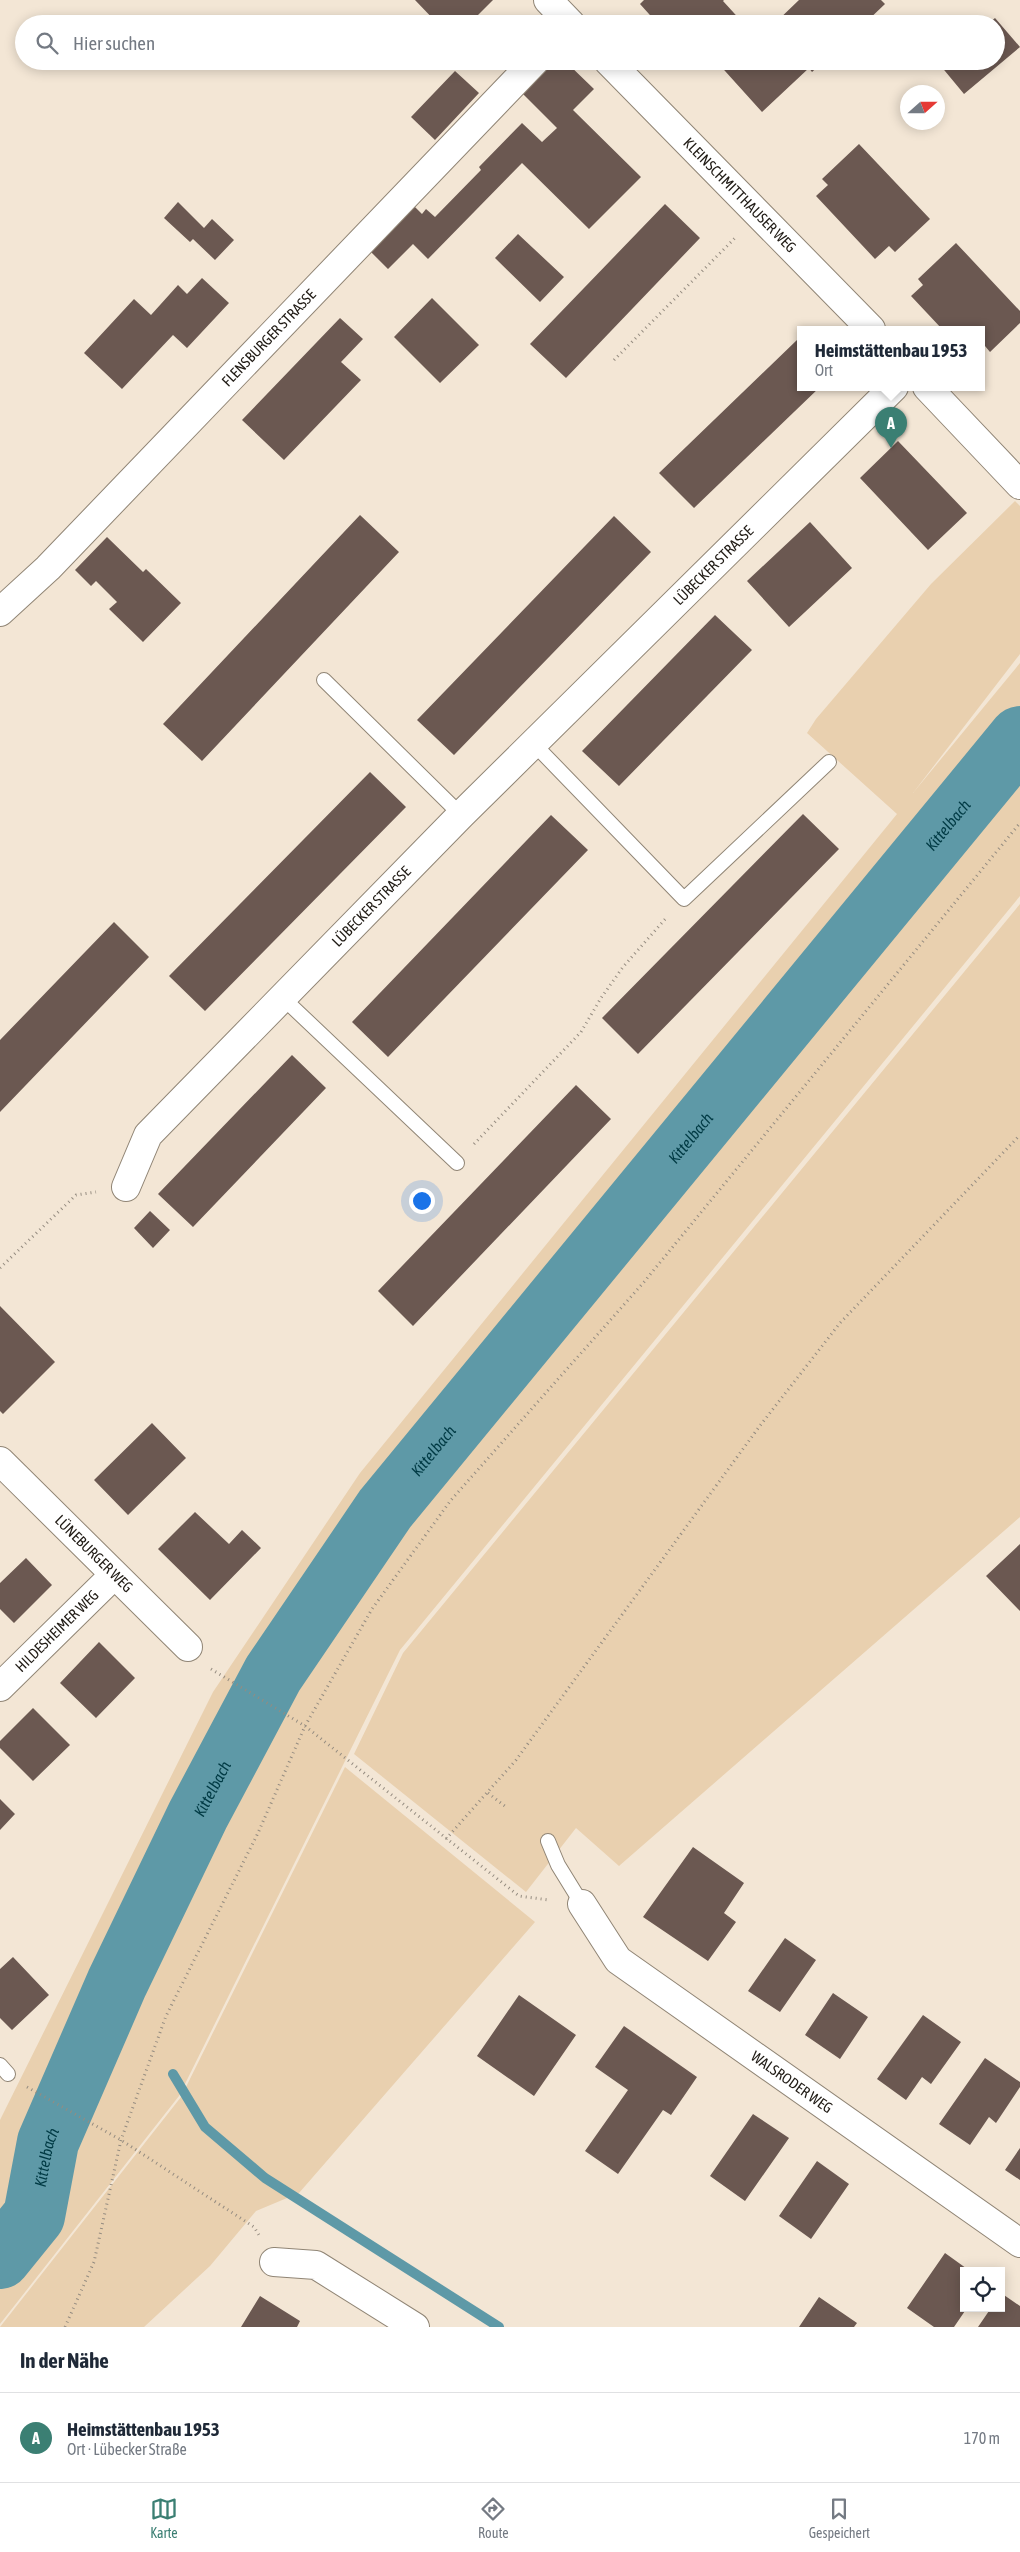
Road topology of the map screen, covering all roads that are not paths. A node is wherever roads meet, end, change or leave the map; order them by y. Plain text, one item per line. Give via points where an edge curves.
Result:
1 (548, 0) edge
2 (562, 15) edge
3 (526, 70) edge
4 (617, 70) edge
5 (868, 326) edge
6 (890, 391) edge
7 (931, 391) edge
8 (1020, 485) edge
9 (0, 612) edge
10 (324, 680) dead end
11 (532, 743) junction
12 (829, 762) dead end
13 (461, 815) junction
14 (283, 998) junction
15 (457, 1163) road end
16 (126, 1187) dead end
17 (0, 1460) edge
18 (114, 1575) junction
19 (188, 1647) dead end
20 (0, 1688) edge
21 (548, 1841) dead end
22 (582, 1904) joint
23 (1020, 2243) edge
24 (274, 2262) road end
25 (415, 2327) edge

1 - 2 street
3 - 9 street, FLENSBURGER STRASSE via 48,568
4 - 5 street, KLEINSCHMITTHAUSER WEG
6 - 11 street, LÜBECKER STRASSE
7 - 8 street
10 - 13 lane
11 - 12 lane via 684,899
11 - 13 street, LÜBECKER STRASSE
13 - 14 street, LÜBECKER STRASSE
14 - 15 lane
14 - 16 street, LÜBECKER STRASSE via 148,1135
17 - 18 street, LÜNEBURGER WEG
18 - 19 street, LÜNEBURGER WEG
18 - 20 street, HILDESHEIMER WEG
21 - 22 lane via 558,1865
22 - 23 street, WALSRODER WEG via 618,1960
24 - 25 street via 316,2265

